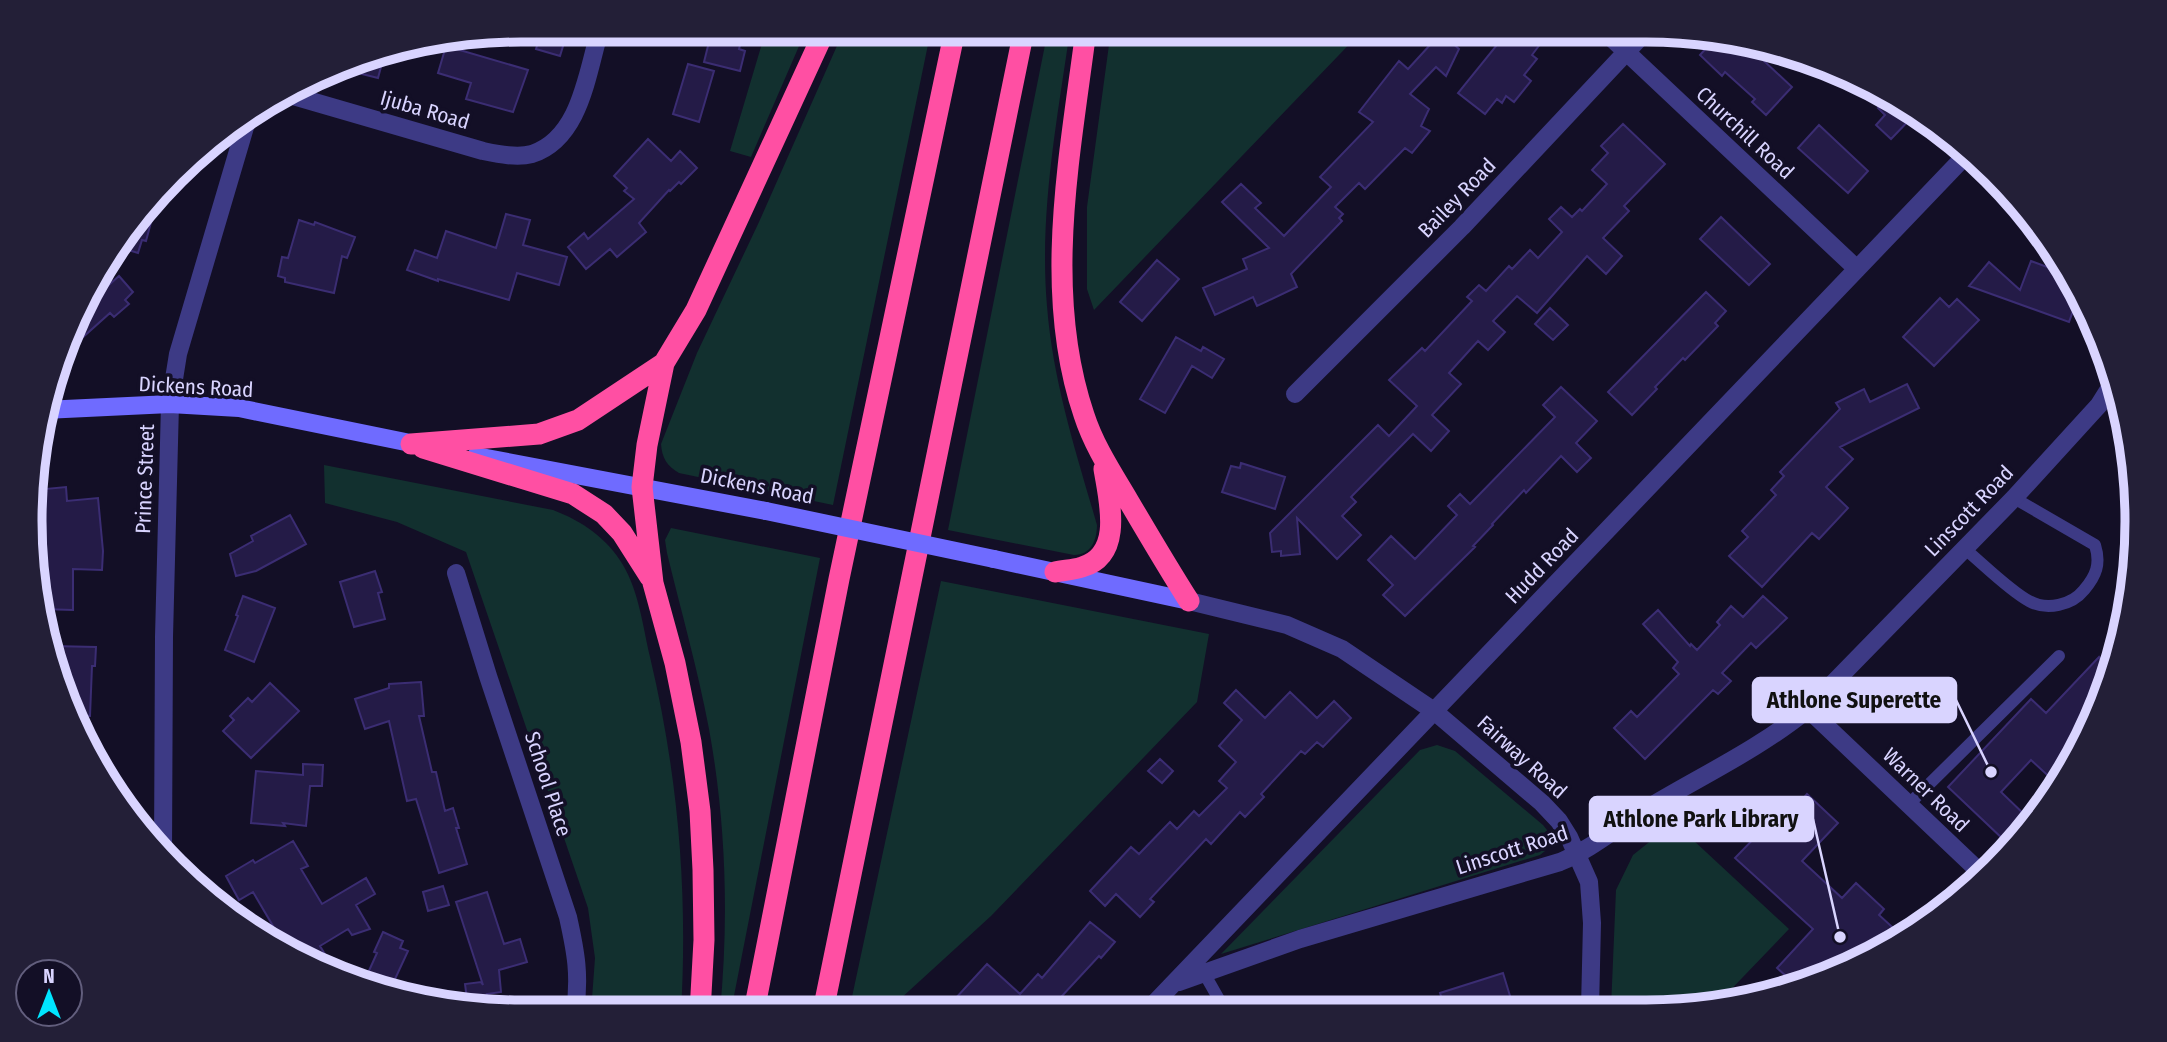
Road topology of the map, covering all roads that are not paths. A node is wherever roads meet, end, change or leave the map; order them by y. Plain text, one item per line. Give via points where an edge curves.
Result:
1 (596, 42) edge
2 (819, 42) edge
3 (952, 42) edge
4 (1022, 42) edge
5 (1085, 42) edge
6 (1616, 42) edge
7 (1636, 42) edge
8 (1626, 52) junction
9 (298, 97) edge
10 (244, 131) edge
11 (1961, 160) edge
12 (1857, 269) junction
13 (664, 363) junction
14 (2108, 392) edge
15 (1295, 394) dead end
16 (170, 404) junction
17 (55, 409) edge
18 (411, 444) junction
19 (1102, 457) junction
20 (642, 487) junction
21 (2014, 498) junction
22 (1965, 549) junction
23 (1055, 572) junction
24 (456, 573) dead end
25 (653, 583) junction
26 (1189, 601) junction
27 (2059, 656) dead end
28 (1808, 709) junction
29 (1434, 711) junction
30 (1909, 804) junction
31 (163, 839) edge
32 (1578, 855) junction
33 (1976, 868) edge
34 (1204, 972) junction
35 (1173, 984) junction
36 (576, 1000) edge
37 (701, 1000) edge
38 (756, 1000) edge
39 (825, 1000) edge
40 (1158, 1000) edge
41 (1219, 1000) edge
42 (1590, 1000) edge

1 - 9 street, Ijuba Road via 578,104 565,129 547,147 529,155 502,155
2 - 13 highway via 696,310
3 - 38 highway
4 - 39 highway
5 - 19 highway via 1062,228 1062,299 1072,370 1084,416
6 - 8 street, Churchill Road
7 - 8 street, Bailey Road
8 - 12 street, Churchill Road
8 - 15 street, Bailey Road via 1462,227
10 - 16 street, Prince Street via 178,354
11 - 12 street, Hudd Road
12 - 29 street, Hudd Road
13 - 18 highway via 578,420 539,435
13 - 20 highway
14 - 21 street, Linscott Road
16 - 17 street, Dickens Road
16 - 18 street, Dickens Road via 239,408
16 - 31 street, Prince Street
18 - 20 street, Dickens Road
18 - 25 highway via 573,494 604,514 622,533
19 - 23 highway via 1111,520 1104,552 1084,567
19 - 26 highway
20 - 23 street, Dickens Road, bridge
20 - 25 highway
21 - 22 street, Linscott Road
21 - 22 lane via 2095,545 2099,557 2094,579 2078,598 2044,607 2029,601
22 - 28 street, Linscott Road
23 - 26 street, Dickens Road
24 - 36 street, School Place via 568,917 576,953
25 - 37 highway via 675,663 700,811 704,940
26 - 29 street, Dickens Road via 1310,634 1342,649
27 - 30 lane
28 - 30 street, Warner Road
28 - 32 street, Linscott Road via 1780,732 1645,810
29 - 32 street, Fairway Road via 1542,803 1559,821
29 - 35 street, Hudd Road
30 - 33 street, Warner Road
32 - 34 street, Linscott Road
32 - 42 street, Fairway Road via 1589,882
34 - 35 street, Linscott Road
34 - 41 lane
35 - 40 street, Hudd Road

